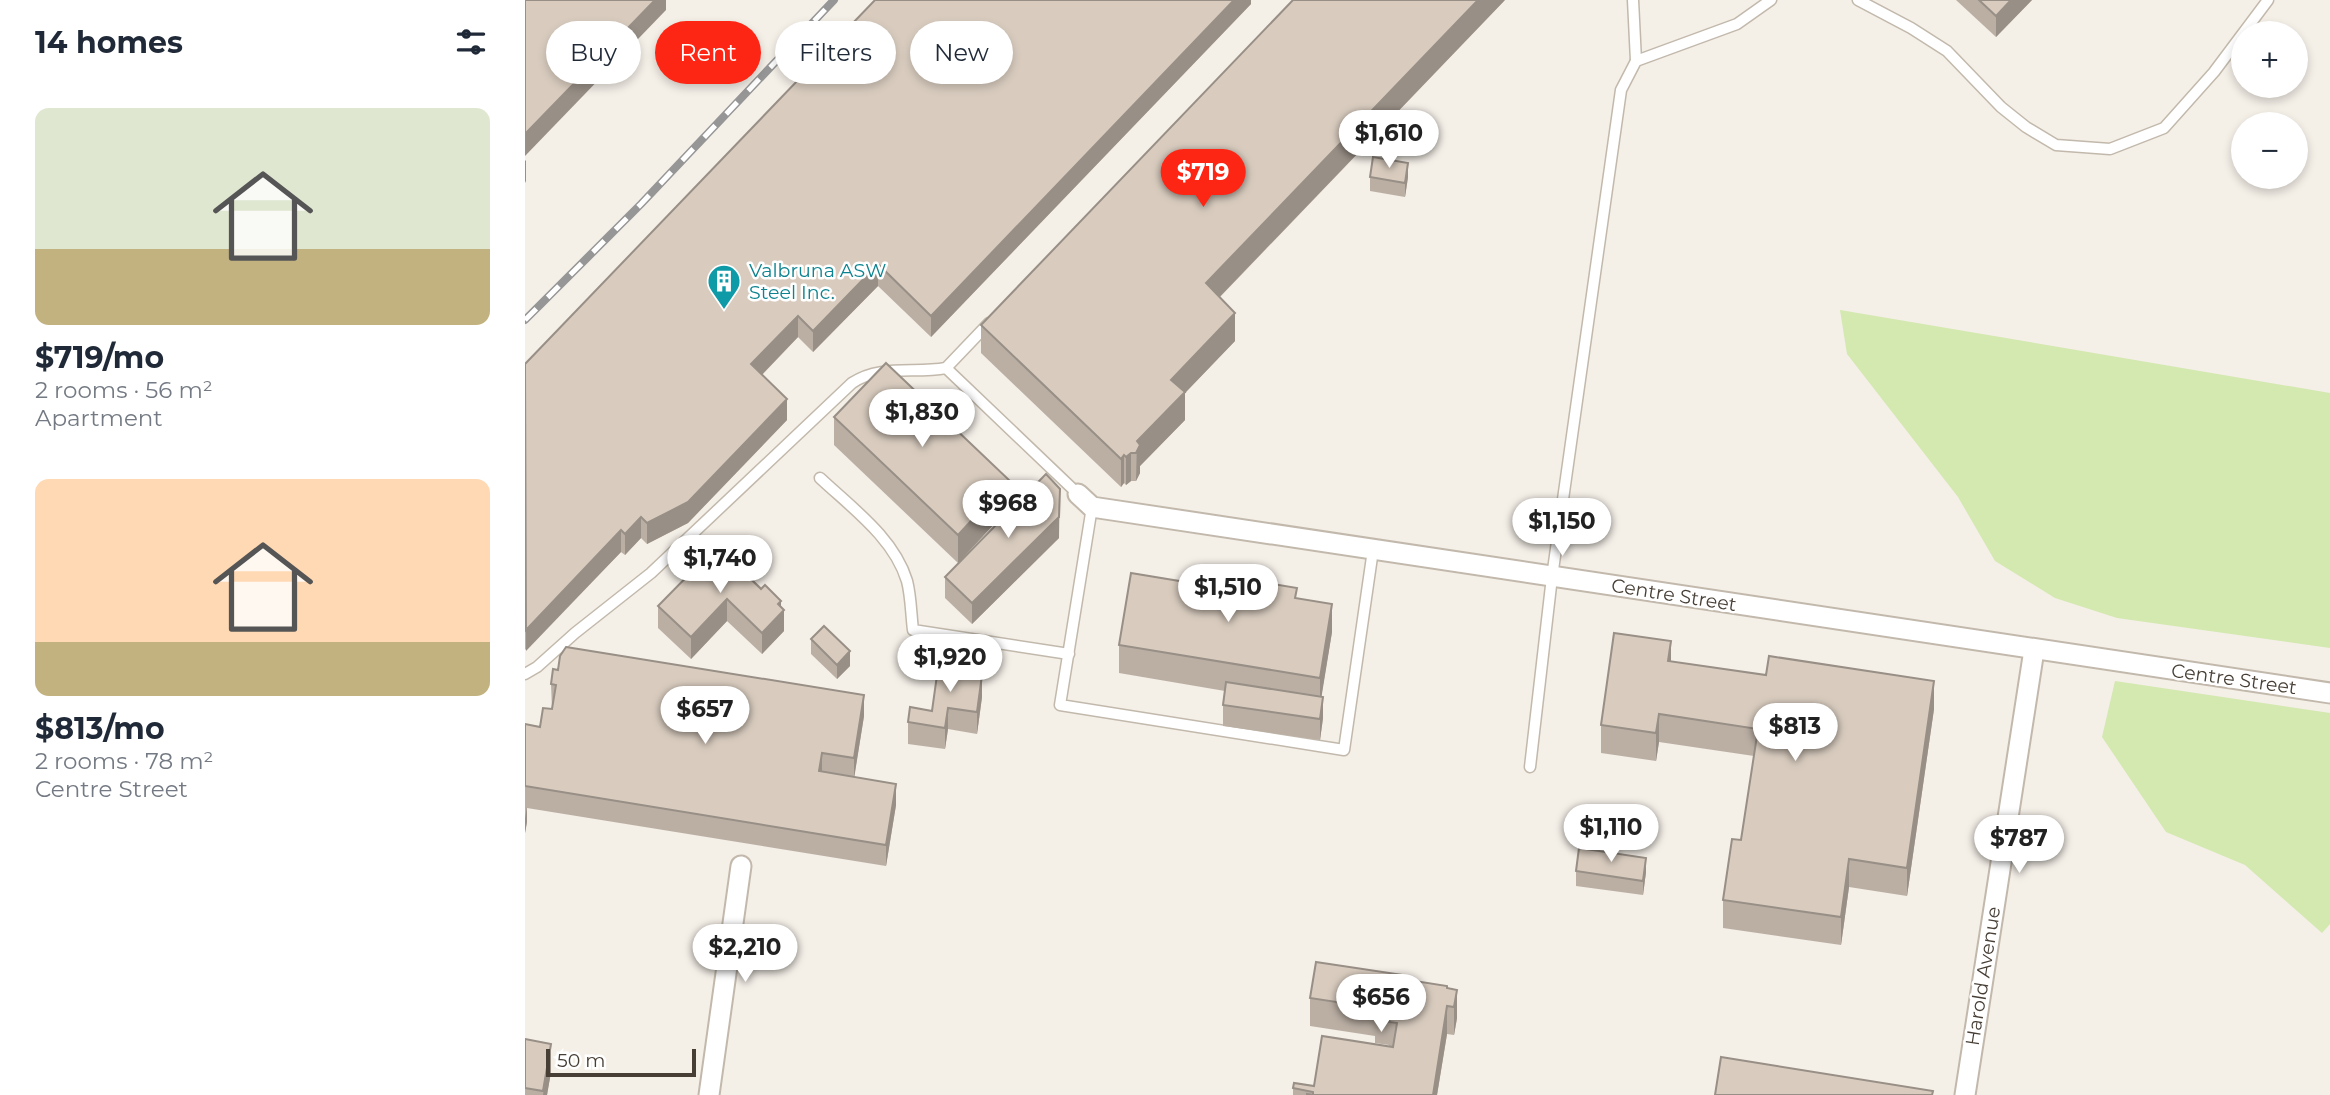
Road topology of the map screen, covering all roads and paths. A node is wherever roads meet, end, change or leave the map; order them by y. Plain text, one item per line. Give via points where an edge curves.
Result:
1 (1633, 0) edge
2 (1772, 0) edge
3 (1858, 0) edge
4 (2268, 0) edge
5 (1636, 61) junction
6 (994, 318) edge
7 (946, 368) junction
8 (820, 478) dead end
9 (1085, 501) junction
10 (1373, 550) junction
11 (1552, 577) junction
12 (2033, 650) junction
13 (1069, 654) junction
14 (525, 674) edge
15 (2330, 694) edge
16 (1530, 767) dead end
17 (740, 866) dead end
18 (709, 1095) edge
19 (1965, 1095) edge

1 - 5 lane
2 - 5 lane via 1737,24
3 - 4 lane via 1947,51 2001,107 2056,145 2110,149 2164,128
5 - 11 lane via 1621,90
6 - 7 lane
7 - 9 lane
7 - 14 lane via 874,372 852,383 651,573
8 - 13 lane via 888,544 907,582 913,630
9 - 10 street, Centre Street
9 - 13 lane
10 - 11 street, Centre Street
10 - 13 lane via 1344,750 1060,705
11 - 12 street, Centre Street
11 - 16 lane
12 - 15 street, Centre Street
12 - 19 street, Harold Avenue
17 - 18 street

